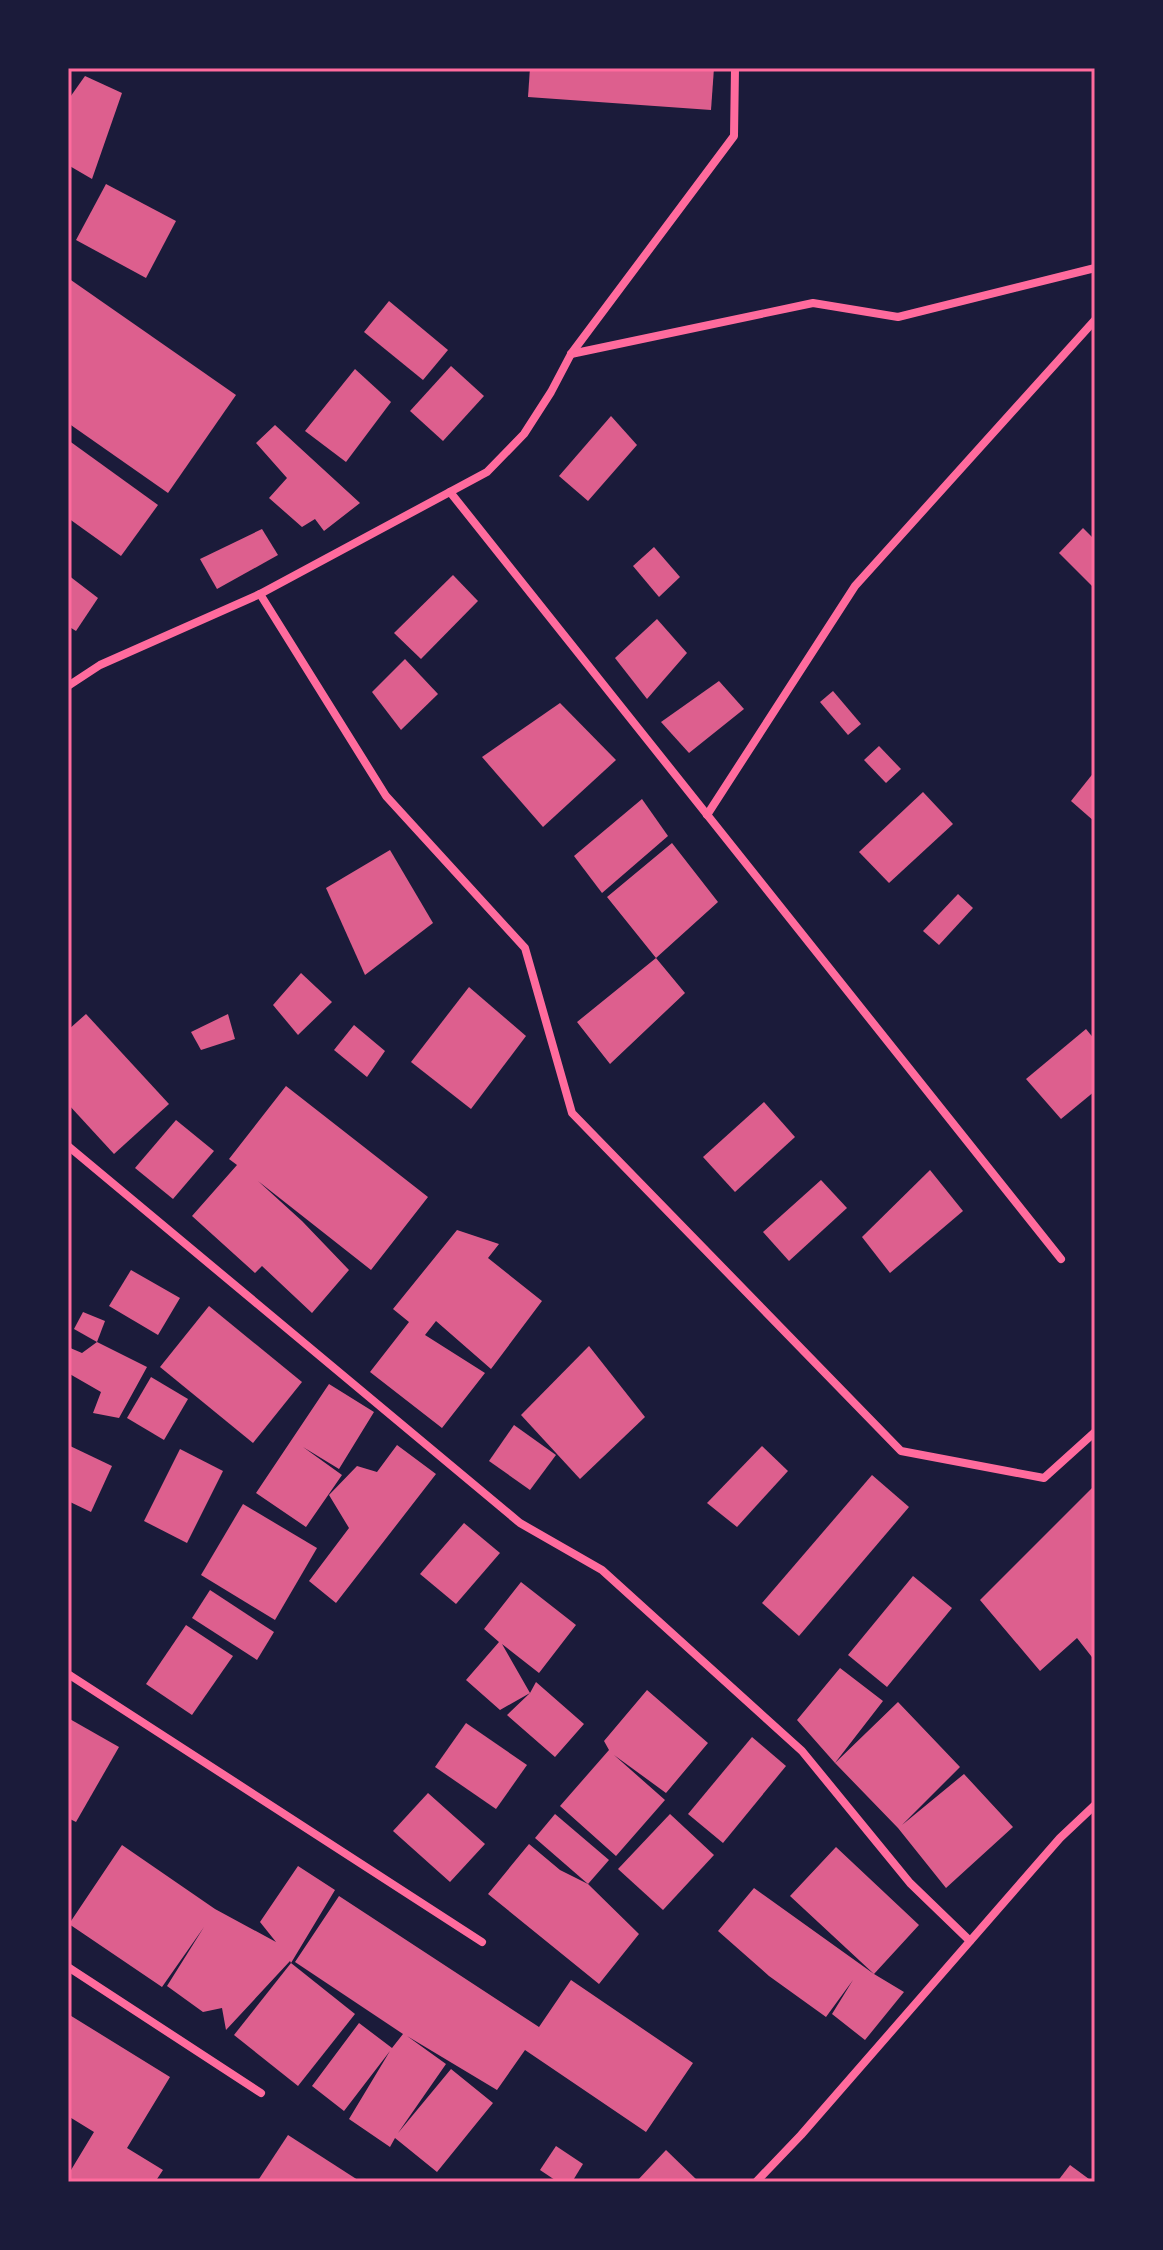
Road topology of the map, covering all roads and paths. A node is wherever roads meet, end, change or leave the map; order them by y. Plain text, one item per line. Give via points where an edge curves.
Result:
1 (735, 68) edge
2 (1095, 268) edge
3 (1095, 320) edge
4 (571, 354) junction
5 (450, 492) junction
6 (260, 594) junction
7 (68, 686) edge
8 (707, 815) junction
9 (68, 1146) edge
10 (1061, 1259) dead end
11 (1095, 1432) edge
12 (68, 1674) edge
13 (1095, 1805) edge
14 (970, 1941) junction
15 (482, 1942) dead end
16 (68, 1967) edge
17 (261, 2093) dead end
18 (756, 2182) edge

1 - 4 street via 734,136
2 - 4 street via 898,317 813,303
3 - 8 street via 855,586
4 - 5 street via 524,434 487,472
5 - 6 street
5 - 8 street
6 - 7 street via 100,665
6 - 11 street via 386,796 525,948 572,1113 901,1451 1044,1478
8 - 10 street
9 - 14 street via 520,1523 602,1570 802,1751 910,1883
12 - 15 street
13 - 14 street
14 - 18 street
16 - 17 street

